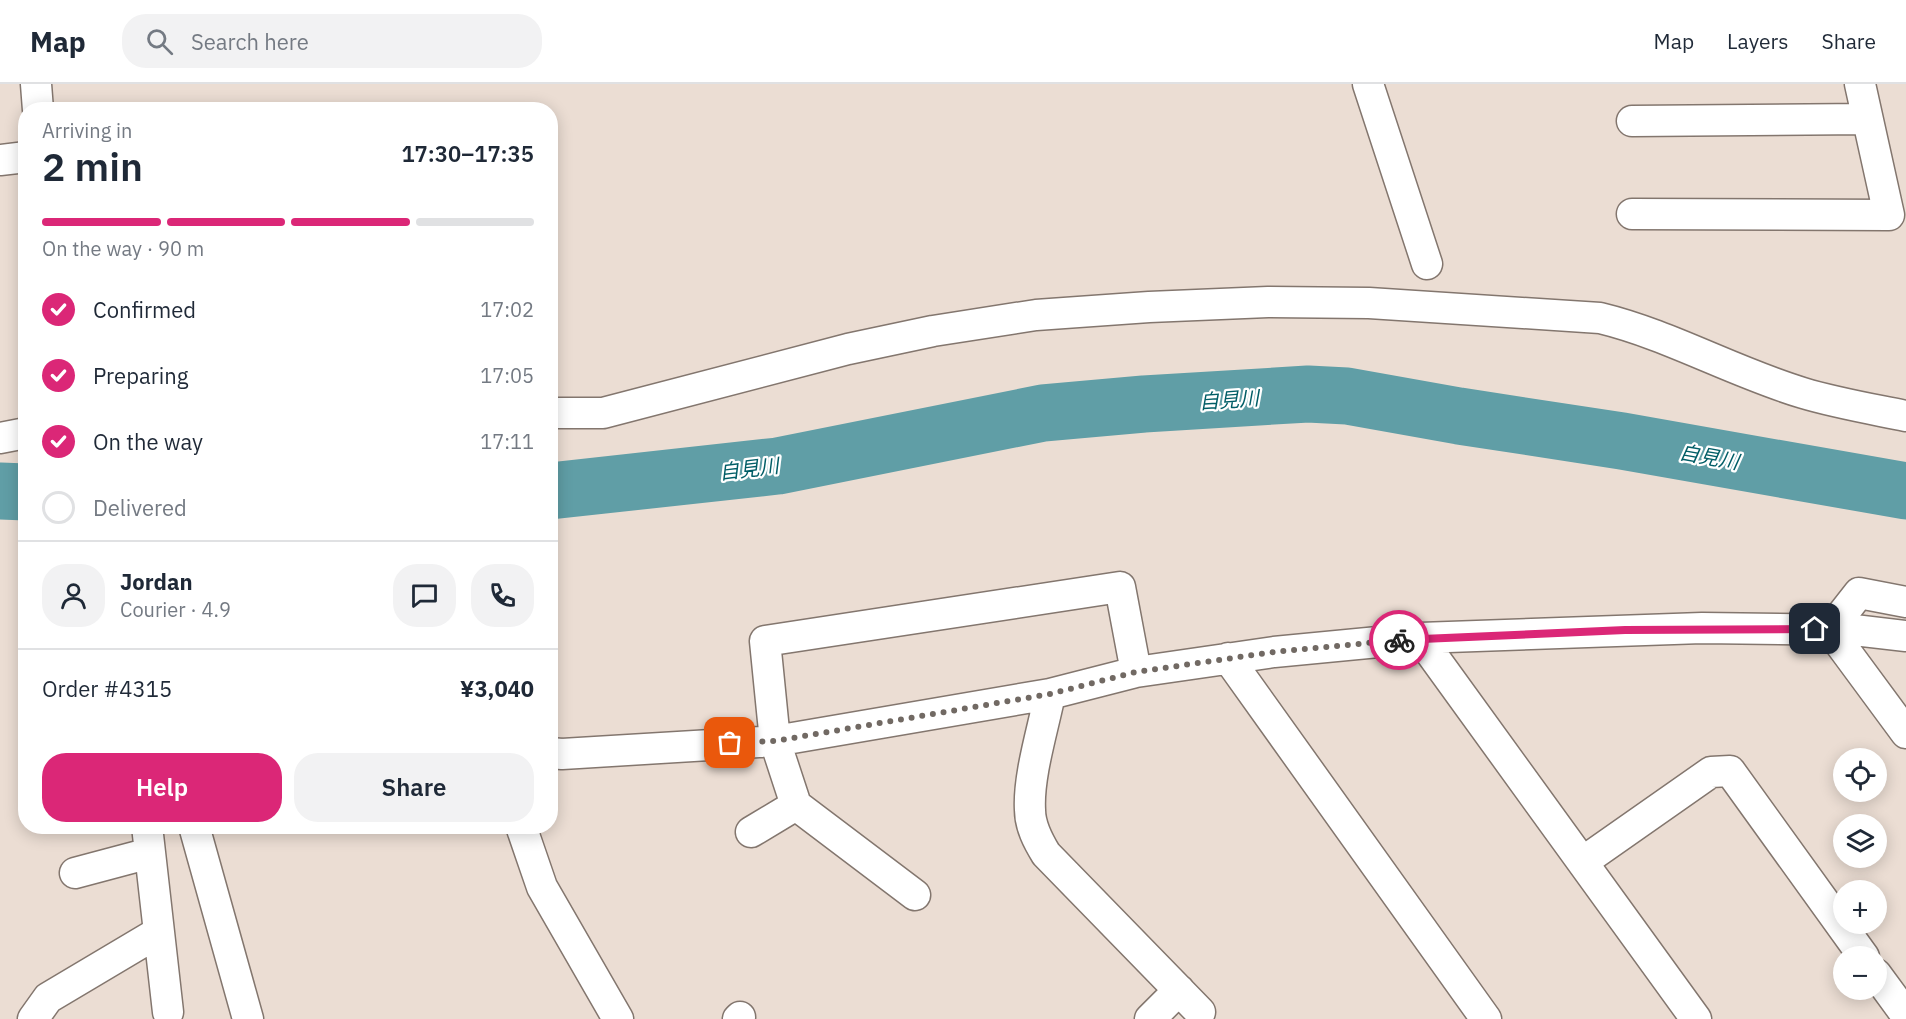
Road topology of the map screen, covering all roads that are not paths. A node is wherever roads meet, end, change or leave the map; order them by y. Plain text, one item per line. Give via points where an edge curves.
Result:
1 (36, 84) edge
2 (1368, 84) edge
3 (1860, 84) edge
4 (37, 102) edge
5 (1867, 120) junction
6 (1632, 121) dead end
7 (18, 158) edge
8 (0, 160) edge
9 (1632, 214) dead end
10 (1427, 264) dead end
11 (558, 414) edge
12 (1906, 416) edge
13 (18, 435) edge
14 (0, 438) edge
15 (1906, 602) edge
16 (1830, 630) junction
17 (1906, 636) edge
18 (1420, 638) junction
19 (1228, 658) junction
20 (1136, 672) junction
21 (1050, 694) junction
22 (1906, 733) edge
23 (775, 741) junction
24 (558, 754) edge
25 (796, 805) junction
26 (751, 832) dead end
27 (196, 834) edge
28 (523, 834) edge
29 (149, 840) edge
30 (1584, 861) junction
31 (75, 873) dead end
32 (915, 895) dead end
33 (159, 932) junction
34 (1856, 946) edge
35 (1887, 989) edge
36 (1179, 990) junction
37 (168, 1012) dead end
38 (1200, 1012) dead end
39 (1906, 1015) edge
40 (33, 1019) edge
41 (248, 1019) edge
42 (618, 1019) edge
43 (1150, 1019) edge
44 (1486, 1019) edge
45 (1696, 1019) edge

1 - 4 street
2 - 10 street
3 - 5 street
5 - 6 street
5 - 9 street via 1889,215
7 - 8 street
11 - 12 street via 603,412 848,349 944,329 1036,315 1268,302 1369,303 1599,318 1632,326 1803,393
13 - 14 street
15 - 16 street via 1859,593
16 - 17 street
16 - 18 street via 1691,628
16 - 22 street
18 - 19 street
18 - 30 street
19 - 20 street
19 - 44 street
20 - 21 street
20 - 23 street via 1120,587 765,641
21 - 23 street
21 - 36 street via 1030,787 1030,812 1036,836 1046,854
23 - 24 street
23 - 25 street
25 - 26 street
25 - 32 street
27 - 41 street
28 - 42 street via 542,887
29 - 31 street
29 - 33 street
30 - 34 street via 1711,772 1730,771
30 - 45 street
33 - 37 street
33 - 40 street via 48,998
35 - 39 street
36 - 38 street
36 - 43 street

